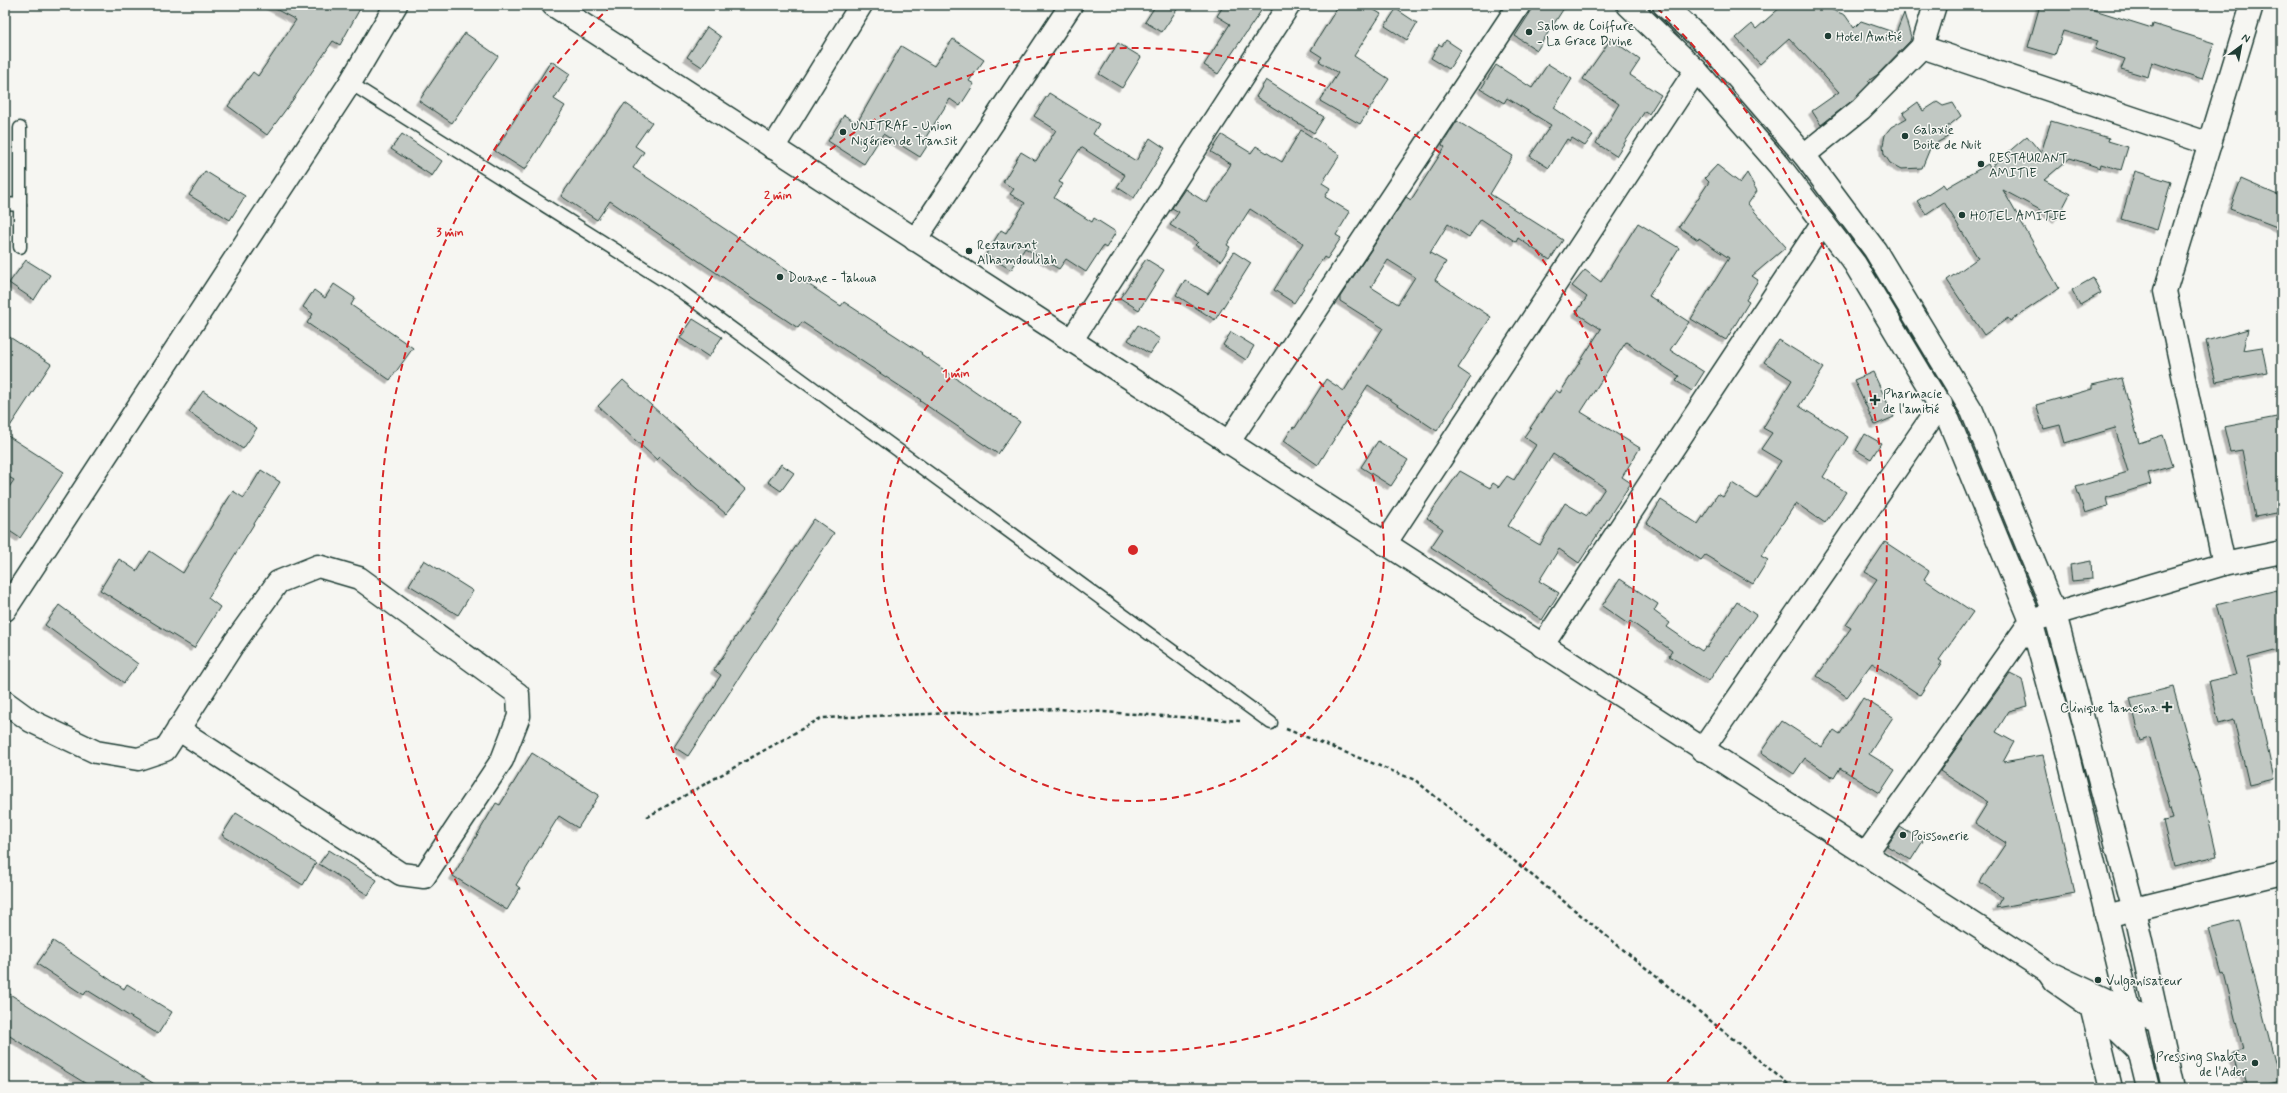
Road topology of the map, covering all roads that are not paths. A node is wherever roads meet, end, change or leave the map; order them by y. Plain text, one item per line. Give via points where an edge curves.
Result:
1 (396, 5) edge
2 (553, 5) edge
3 (1071, 5) edge
4 (1289, 5) edge
5 (1518, 5) edge
6 (1628, 5) edge
7 (1664, 5) edge
8 (1935, 5) edge
9 (2252, 5) edge
10 (855, 7) edge
11 (1922, 47) junction
12 (1696, 70) junction
13 (350, 83) junction
14 (20, 128) dead end
15 (2210, 144) junction
16 (773, 148) junction
17 (1804, 155) junction
18 (5, 204) edge
19 (20, 205) junction
20 (1823, 222) junction
21 (916, 240) junction
22 (20, 247) dead end
23 (1071, 341) junction
24 (1941, 404) junction
25 (1228, 443) junction
26 (1385, 544) junction
27 (2282, 552) edge
28 (2224, 564) junction
29 (5, 610) edge
30 (2055, 614) junction
31 (2031, 621) junction
32 (1542, 646) junction
33 (5, 702) edge
34 (1271, 724) road end
35 (178, 729) junction
36 (1702, 750) junction
37 (1865, 856) junction
38 (2282, 873) edge
39 (2134, 910) junction
40 (2106, 916) junction
41 (2048, 972) junction
42 (2091, 1006) junction
43 (2129, 1010) junction
44 (2157, 1020) junction
45 (2138, 1050) junction
46 (2111, 1088) edge
47 (2148, 1088) edge
48 (2173, 1088) edge

1 - 13 street
2 - 16 street
3 - 21 street
4 - 23 street
5 - 25 street
6 - 12 street
7 - 17 street via 1715,52
8 - 11 street
9 - 15 street
10 - 16 street
11 - 15 street
11 - 17 street via 1861,109
12 - 20 street via 1779,165
12 - 26 street
13 - 29 street
13 - 34 lane via 679,290
14 - 19 lane
15 - 28 street via 2165,290
16 - 21 street
17 - 30 street via 1875,250 1962,392
18 - 19 lane
19 - 22 lane
20 - 24 street via 1855,264
20 - 32 street
21 - 23 street
23 - 25 street
24 - 31 street
24 - 36 street
25 - 26 street
26 - 32 street
27 - 28 street
28 - 30 street
30 - 31 street
30 - 39 street
31 - 37 street
31 - 40 street via 2065,743
32 - 36 street
33 - 35 street via 31,721 96,752 138,759 165,750
35 - 35 street via 232,646 278,582 318,566 360,578 518,694 519,716 502,760 424,877 401,874
36 - 37 street
37 - 41 street
38 - 39 street
39 - 40 street
39 - 44 street
40 - 43 street
41 - 42 street via 2054,981
41 - 43 street
42 - 45 street
42 - 46 street
43 - 44 street
43 - 45 street
44 - 48 street
45 - 47 street

